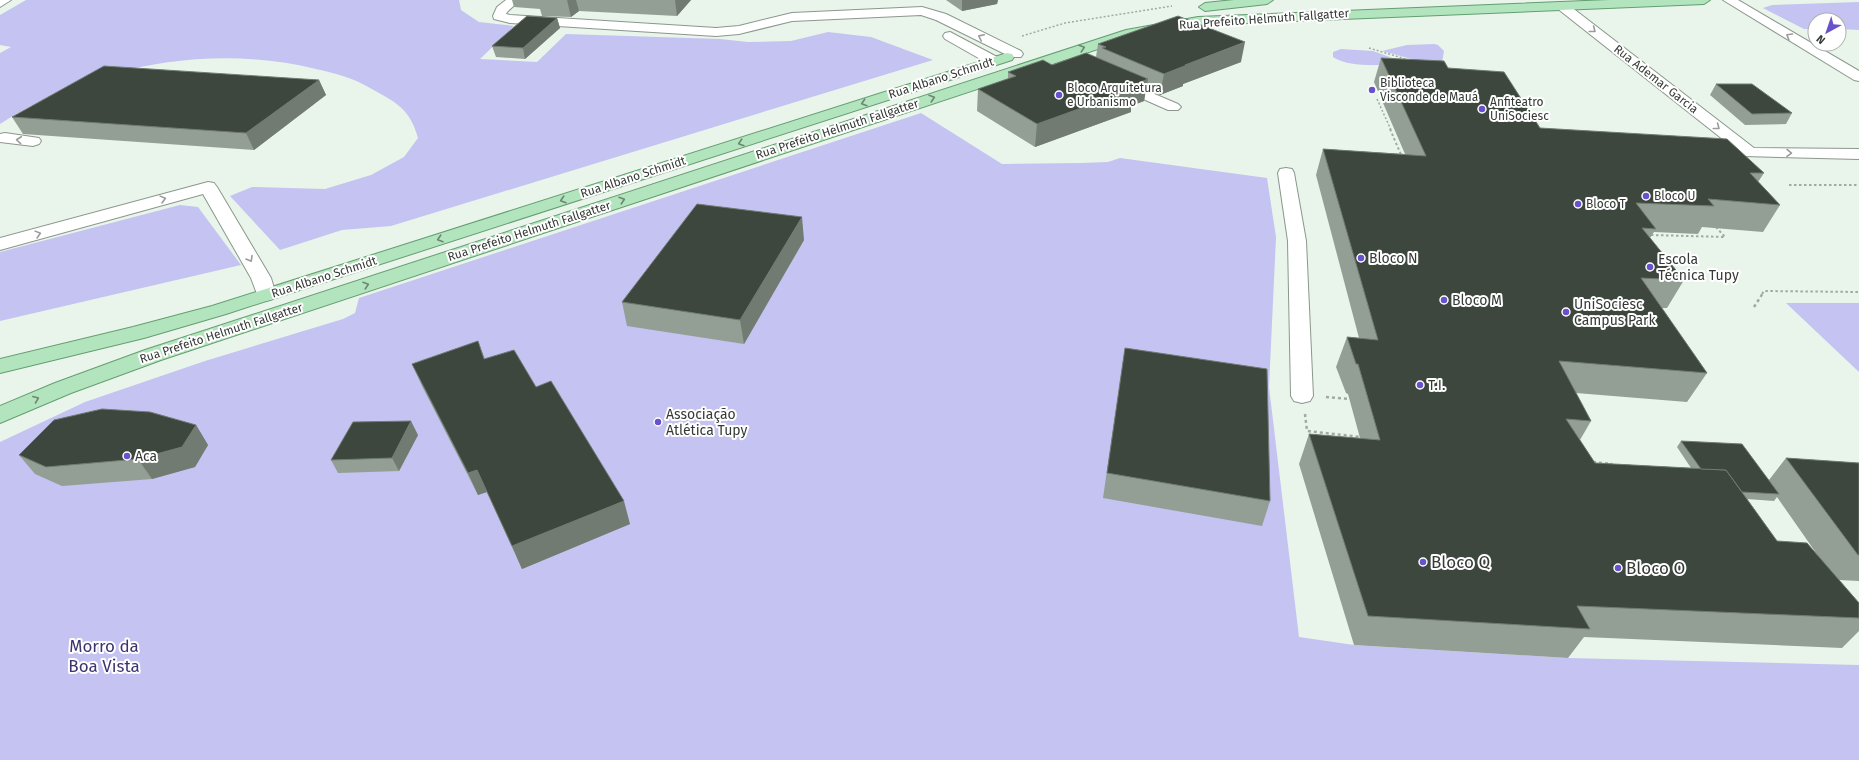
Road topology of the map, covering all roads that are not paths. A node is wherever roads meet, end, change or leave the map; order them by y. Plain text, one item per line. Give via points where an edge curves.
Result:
1 (5, 0) edge
2 (514, 0) edge
3 (912, 0) edge
4 (1267, 0) edge
5 (1545, 0) edge
6 (1704, 0) edge
7 (1729, 0) edge
8 (0, 3) edge
9 (1562, 6) junction
10 (922, 11) junction
11 (1016, 54) junction
12 (994, 62) junction
13 (1104, 76) edge
14 (1859, 77) edge
15 (1173, 107) dead end
16 (4, 138) dead end
17 (33, 141) dead end
18 (1859, 154) edge
19 (1753, 155) junction
20 (1730, 156) edge
21 (1286, 173) dead end
22 (0, 244) edge
23 (266, 295) junction
24 (0, 366) edge
25 (1302, 396) road end
26 (0, 415) edge

1 - 8 street
2 - 10 street via 502,10 500,16 510,19 716,32 739,30 792,18
3 - 10 street
4 - 11 main road, Rua Albano Schmidt via 1135,19
5 - 9 main road
6 - 9 main road, Rua Prefeito Helmuth Fallgatter
14 -> 7 street
9 -> 19 street, Rua Ademar Garcia
26 -> 9 main road, Rua Prefeito Helmuth Fallgatter via 63,388 153,355 1068,60 1130,34 1198,21
11 -> 10 street
10 - 12 street via 923,21
11 - 12 main road, Rua Albano Schmidt
12 -> 23 main road, Rua Albano Schmidt
13 - 15 street
17 -> 16 street
19 -> 18 street
19 - 20 street
21 - 25 street via 1297,241
22 -> 23 street via 208,187 261,278
23 - 24 main road, Rua Albano Schmidt via 137,333

